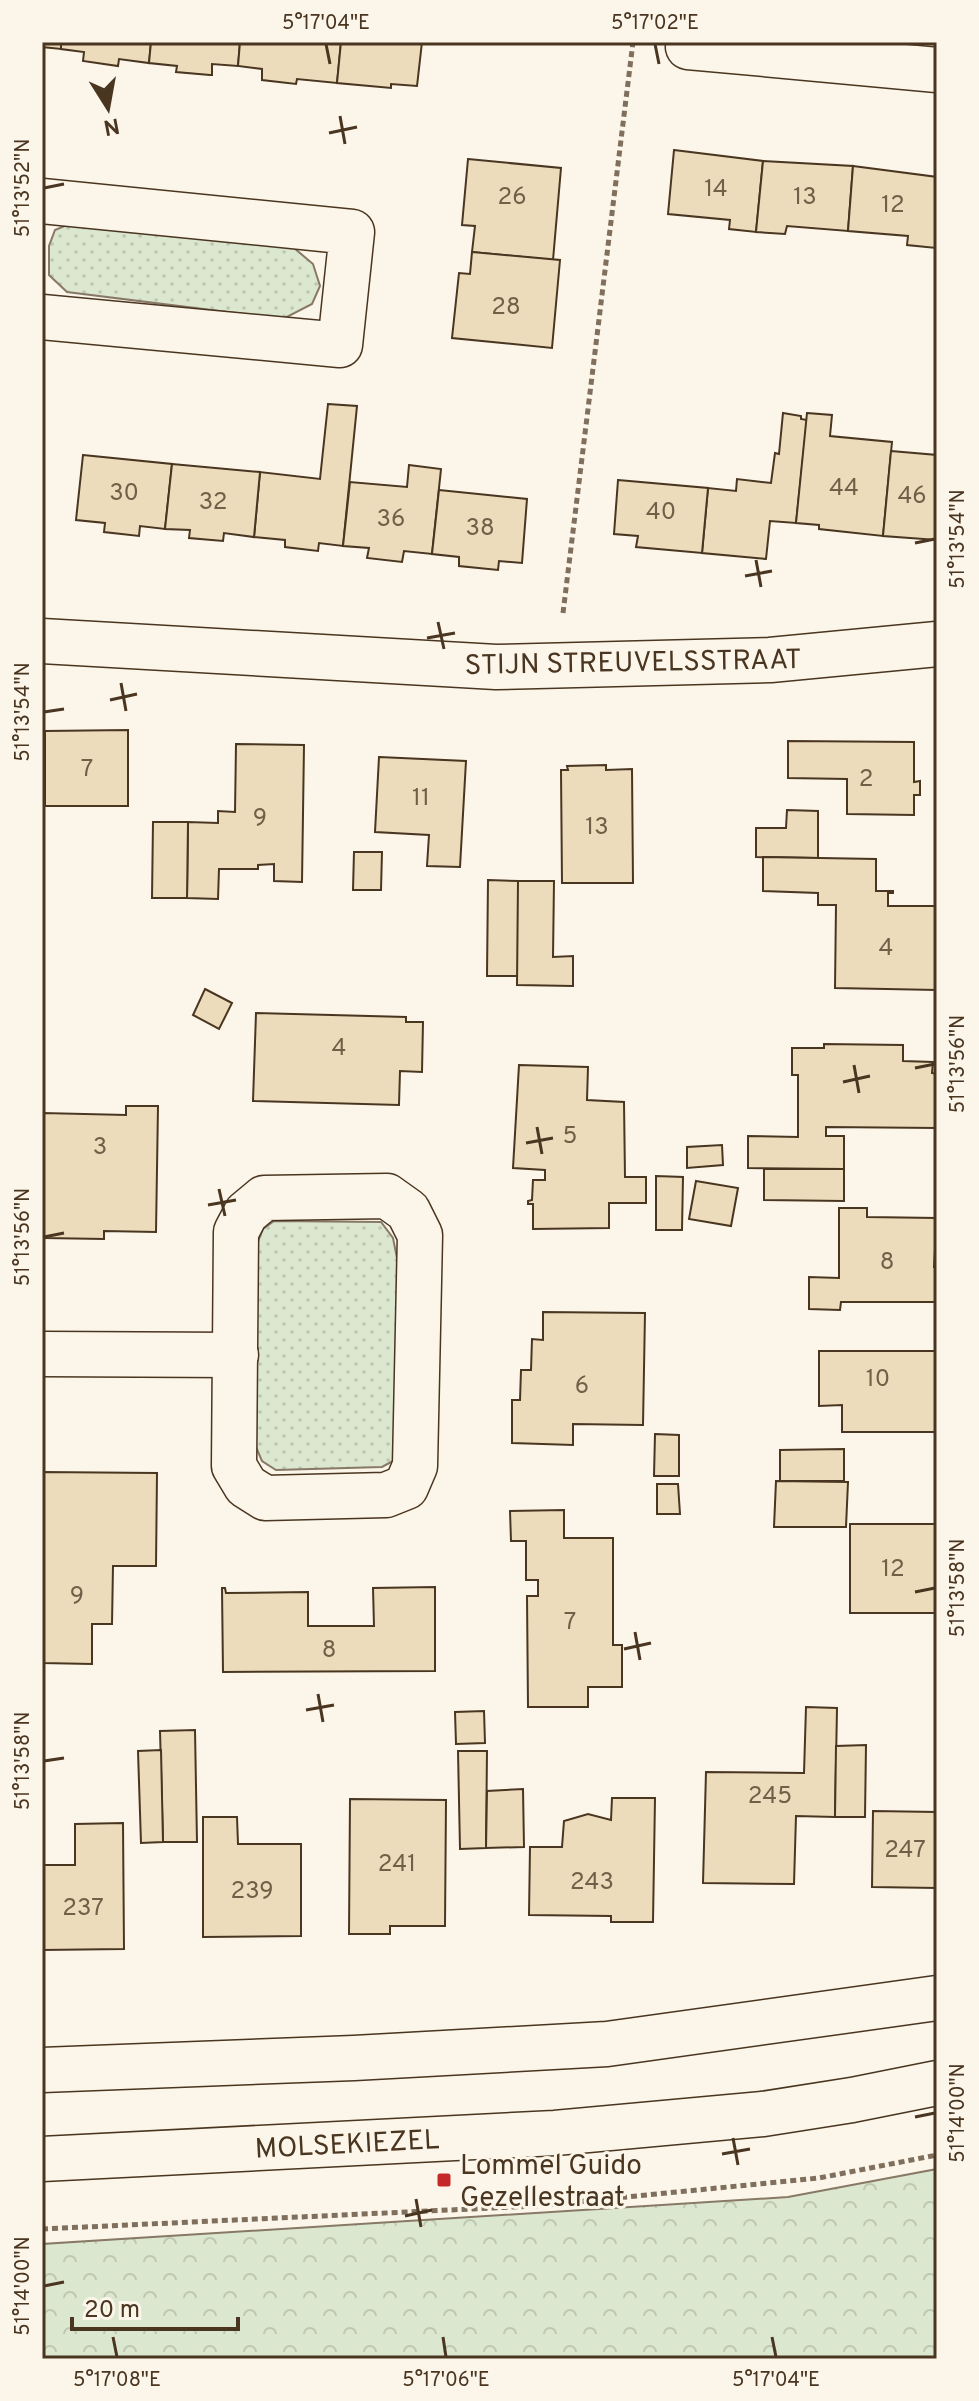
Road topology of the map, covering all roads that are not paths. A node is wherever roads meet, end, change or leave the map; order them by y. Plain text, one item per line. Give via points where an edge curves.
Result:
1 (689, 42) edge
2 (937, 70) edge
3 (42, 201) edge
4 (42, 317) edge
5 (42, 641) edge
6 (937, 644) edge
7 (42, 1354) edge
8 (236, 1355) junction
9 (937, 1998) edge
10 (42, 2070) edge
11 (937, 2083) edge
12 (42, 2159) edge

1 - 2 street via 688,47
3 - 4 street via 352,232 340,345
5 - 6 street, STIJN STREUVELSSTRAAT via 496,667 770,660
7 - 8 street
8 - 8 street via 234,1466 246,1486 265,1498 386,1495 406,1487 415,1466 420,1235 408,1211 387,1196 264,1198 246,1213 236,1232
9 - 10 street via 607,2044
11 - 12 street, MOLSEKIEZEL via 763,2114 555,2133

